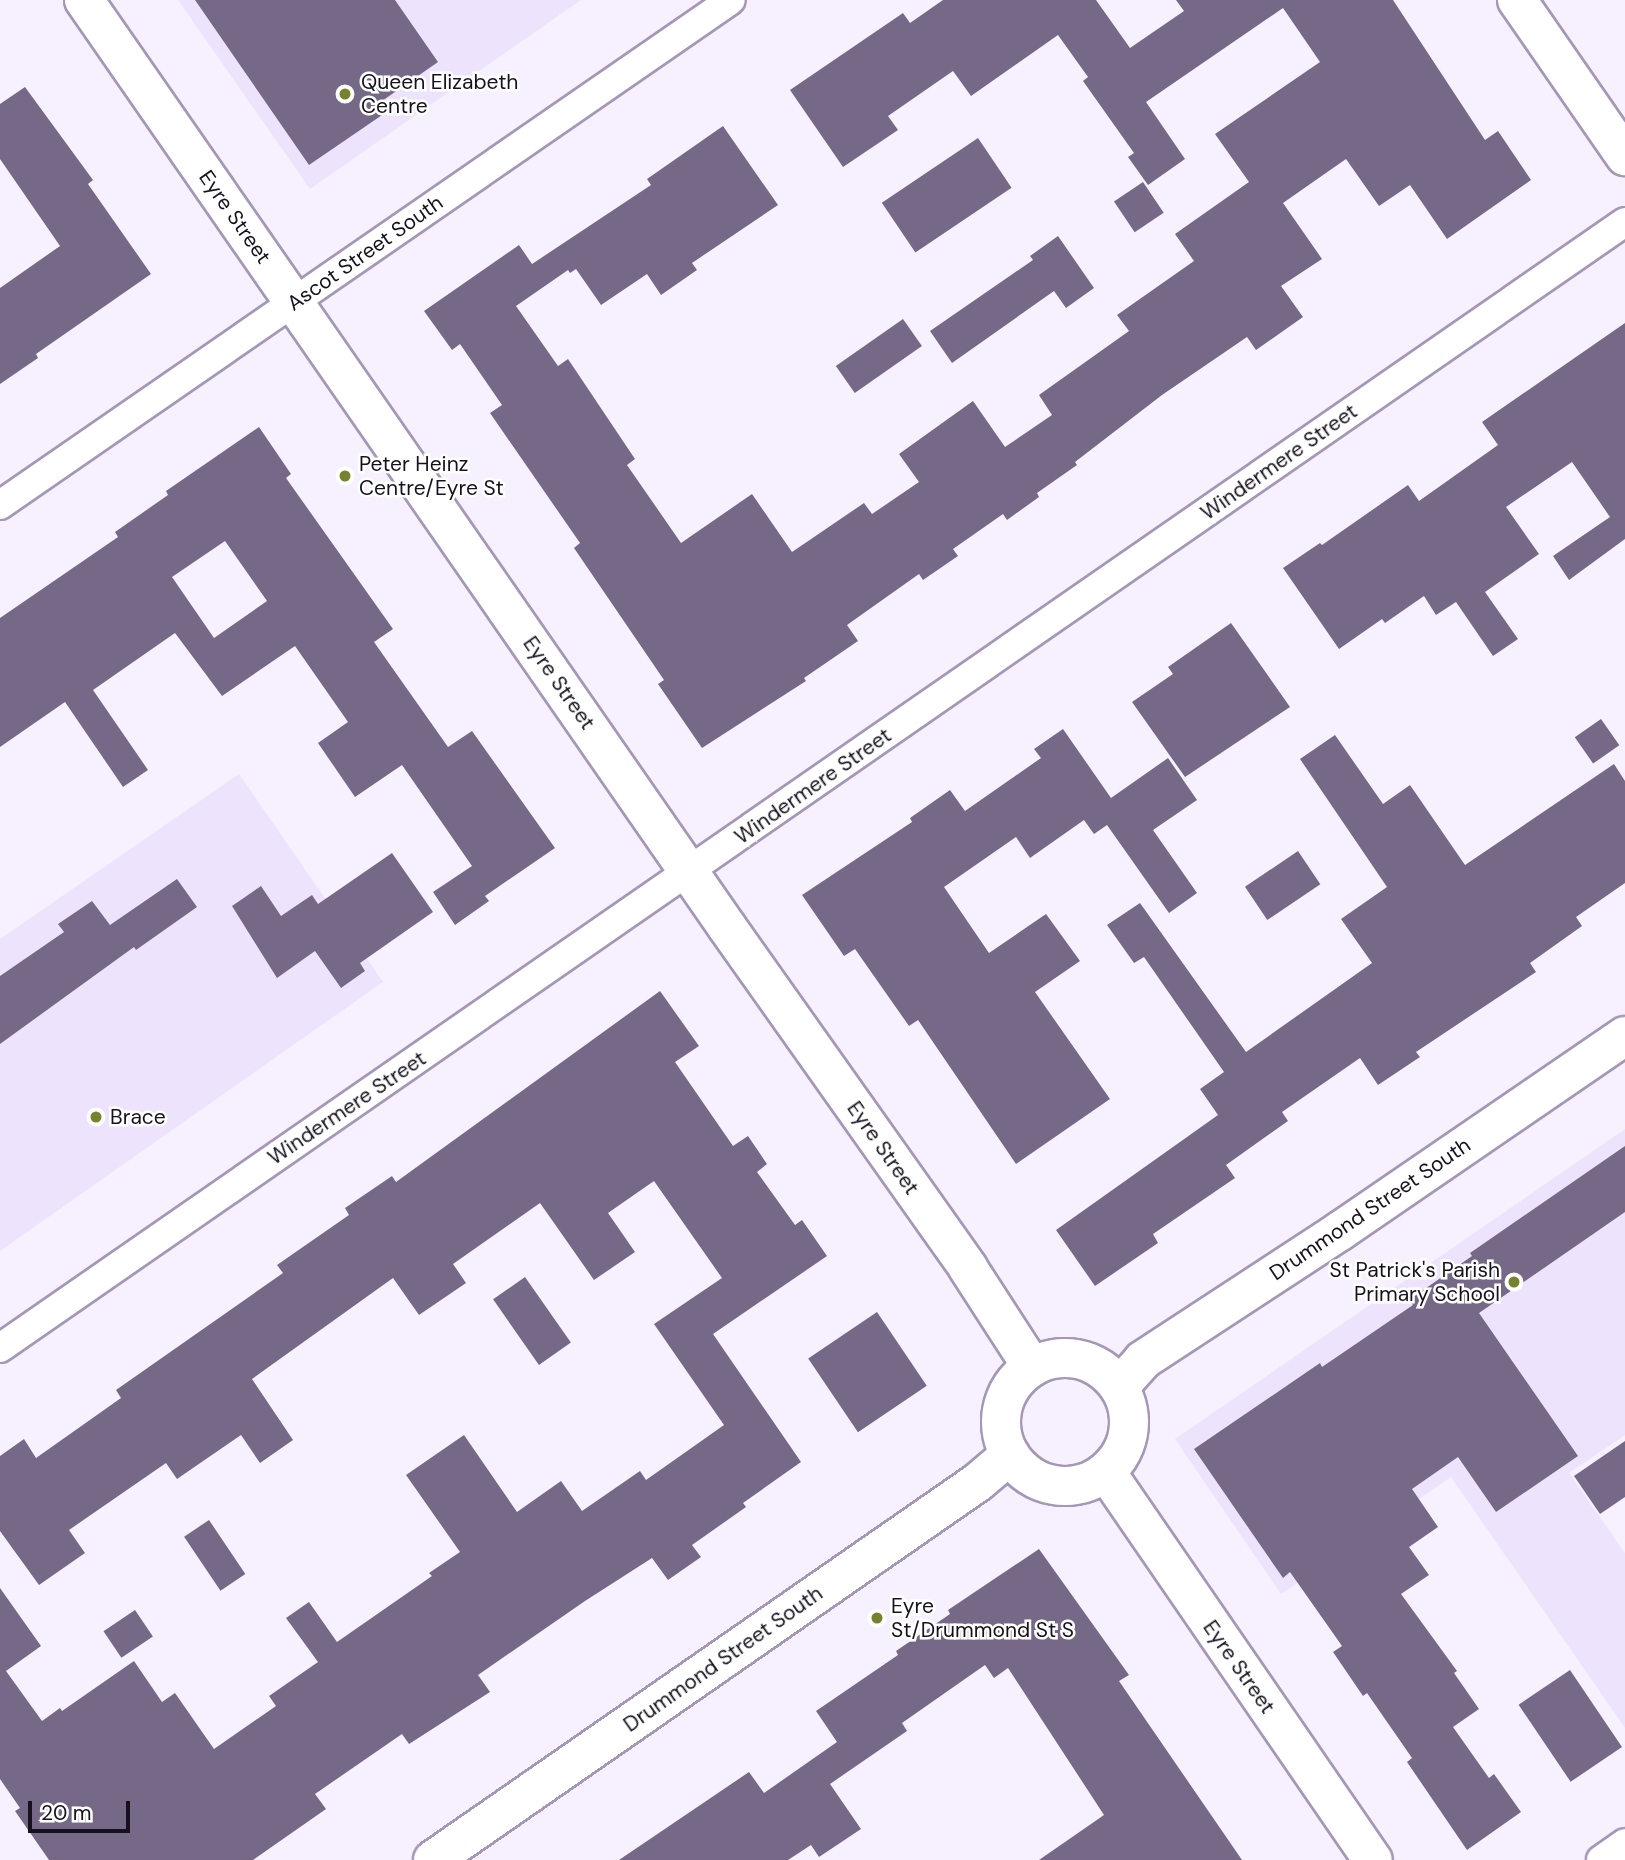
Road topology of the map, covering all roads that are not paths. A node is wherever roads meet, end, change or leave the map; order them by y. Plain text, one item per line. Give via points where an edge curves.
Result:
1 (84, 0) edge
2 (731, 0) edge
3 (1517, 0) edge
4 (1625, 156) edge
5 (1625, 222) edge
6 (294, 302) junction
7 (0, 505) edge
8 (689, 871) junction
9 (1625, 1036) edge
10 (0, 1348) edge
11 (1032, 1367) junction
12 (1119, 1387) junction
13 (1010, 1455) junction
14 (1106, 1472) junction
15 (1625, 1843) edge
16 (433, 1860) edge
17 (1373, 1860) edge
18 (1601, 1860) edge

1 - 6 main road, Eyre Street
2 - 6 street, Ascot Street South
3 - 4 main road
5 - 8 street, Windermere Street
6 - 7 street, Ascot Street South
6 - 8 main road, Eyre Street
8 - 10 street, Windermere Street
8 - 11 main road, Eyre Street
9 - 12 main road, Drummond Street South via 1143,1360
11 - 12 main road via 1063,1358 1085,1361 1104,1371
11 - 13 main road via 1011,1387 1001,1413
12 - 14 main road via 1130,1423 1119,1458
13 - 14 main road via 1032,1478 1054,1486 1077,1486
13 - 16 main road, Drummond Street South via 978,1482
14 - 17 main road, Eyre Street
15 - 18 street

